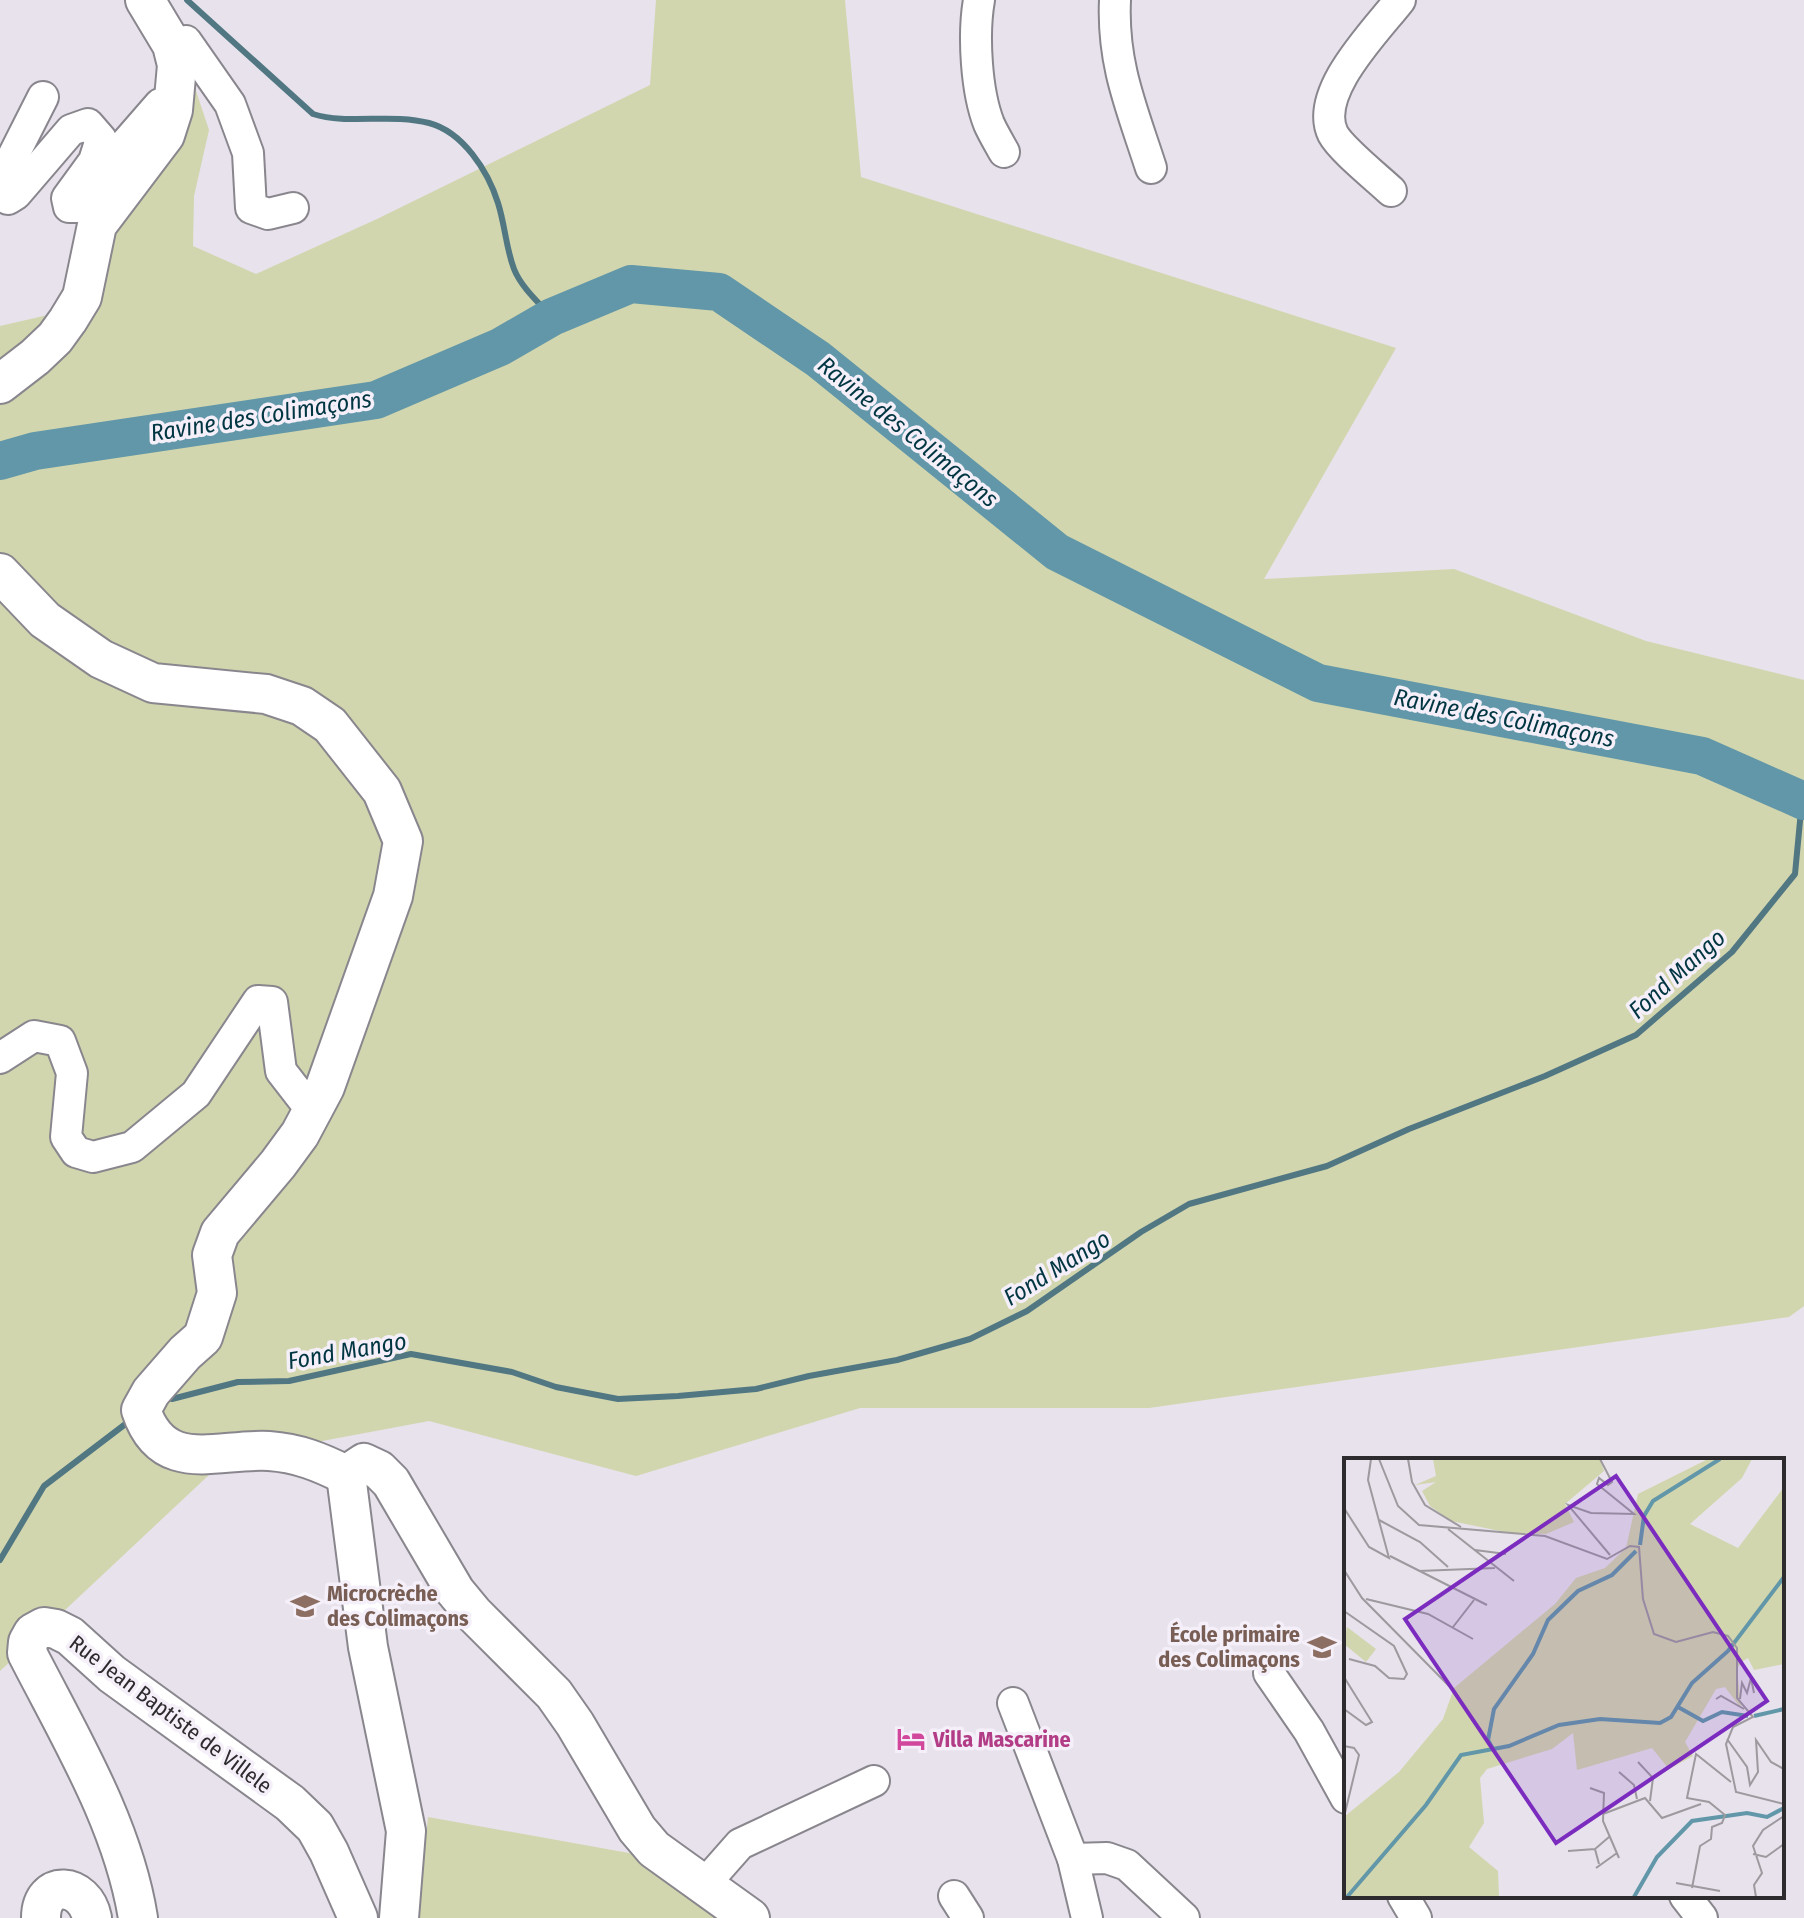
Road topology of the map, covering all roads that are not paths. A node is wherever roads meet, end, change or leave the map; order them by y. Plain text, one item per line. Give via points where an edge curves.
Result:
1 (145, 0) edge
2 (979, 0) edge
3 (1115, 0) edge
4 (1400, 0) edge
5 (172, 45) junction
6 (43, 97) dead end
7 (173, 110) junction
8 (1004, 152) dead end
9 (1151, 168) dead end
10 (0, 184) edge
11 (1391, 191) dead end
12 (293, 208) dead end
13 (0, 384) edge
14 (0, 573) edge
15 (0, 1058) edge
16 (312, 1111) junction
17 (346, 1475) junction
18 (1269, 1673) dead end
19 (1013, 1703) dead end
20 (1335, 1751) edge
21 (874, 1781) dead end
22 (1344, 1789) edge
23 (1073, 1859) junction
24 (703, 1886) junction
25 (1404, 1898) edge
26 (1687, 1898) edge
27 (747, 1917) edge
28 (41, 1918) edge
29 (92, 1918) edge
30 (138, 1918) edge
31 (358, 1918) edge
32 (399, 1918) edge
33 (1087, 1918) edge
34 (1184, 1918) edge
35 (1416, 1918) edge
36 (1702, 1918) edge

1 - 5 main road
2 - 8 street via 981,87 989,123
3 - 9 street via 1120,70
4 - 11 street via 1338,82 1328,120 1334,137
5 - 7 main road via 177,65
5 - 12 street via 186,41 230,104 248,153 251,208 268,214
6 - 10 street
7 - 10 street via 160,104 78,207 69,207 67,198 94,161 101,139 88,124 71,130 16,194 8,199
7 - 13 main road via 165,135 97,225 82,297 68,320 35,357
14 - 16 main road via 45,620 101,659 153,683 266,694 302,706 330,725 382,791 403,841 393,896
15 - 16 street via 34,1036 60,1041 72,1073 66,1137 76,1152 93,1157 132,1147 196,1094 258,1001 272,1002 281,1071
16 - 17 main road via 278,1164 220,1233 212,1255 217,1293 203,1337 151,1392 141,1410 148,1431 167,1446 192,1455 268,1451 314,1458
17 - 24 main road via 364,1463 391,1482 455,1591 561,1704 629,1819 654,1849
17 - 32 main road via 368,1647 406,1831
18 - 20 street
19 - 23 street
20 - 22 street
21 - 24 street via 740,1844
23 - 33 street
23 - 34 street via 1107,1858 1127,1865
24 - 27 main road
25 - 35 street
26 - 36 street
28 - 29 main road via 44,1900 54,1890 69,1889 80,1895
30 - 31 main road, Rue Jean Baptiste de Villele via 133,1887 103,1804 27,1653 33,1633 44,1627 70,1636 112,1674 290,1803 315,1827

